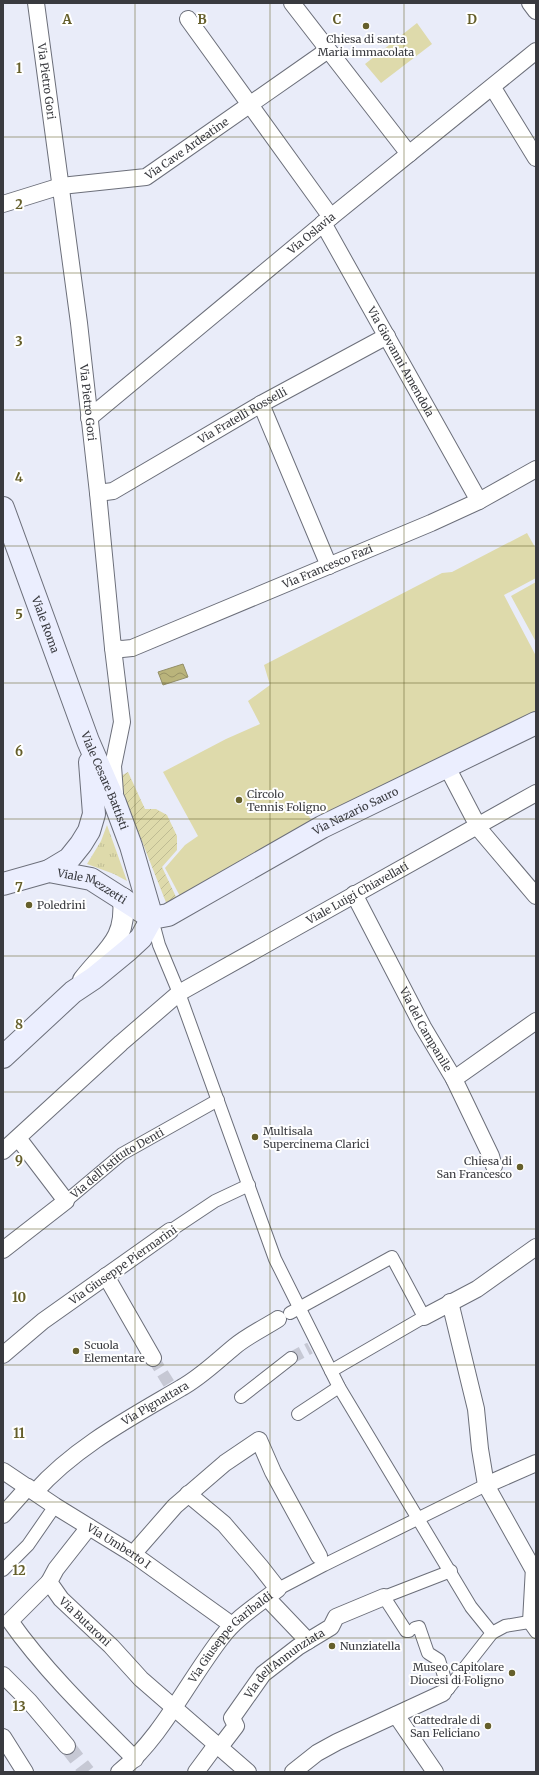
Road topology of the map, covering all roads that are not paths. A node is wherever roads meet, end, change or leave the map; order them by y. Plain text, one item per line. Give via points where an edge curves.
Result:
1 (36, 3) edge
2 (292, 3) edge
3 (530, 3) edge
4 (536, 11) edge
5 (188, 19) dead end
6 (328, 50) junction
7 (536, 52) edge
8 (493, 88) junction
9 (250, 104) junction
10 (409, 154) junction
11 (536, 158) edge
12 (61, 186) junction
13 (3, 204) edge
14 (327, 220) junction
15 (387, 336) junction
16 (261, 404) junction
17 (89, 418) junction
18 (536, 469) edge
19 (98, 493) junction
20 (478, 501) junction
21 (3, 508) edge
22 (329, 566) junction
23 (113, 648) junction
24 (536, 723) edge
25 (88, 741) junction
26 (446, 765) junction
27 (536, 793) edge
28 (115, 803) junction
29 (478, 826) junction
30 (49, 871) junction
31 (3, 884) edge
32 (354, 894) junction
33 (536, 896) edge
34 (123, 898) junction
35 (152, 918) junction
36 (73, 992) junction
37 (179, 994) junction
38 (536, 1021) edge
39 (3, 1057) edge
40 (454, 1079) junction
41 (218, 1100) junction
42 (18, 1138) junction
43 (3, 1151) edge
44 (494, 1166) dead end
45 (249, 1185) junction
46 (66, 1201) junction
47 (170, 1231) joint
48 (534, 1249) edge
49 (3, 1250) edge
50 (106, 1276) junction
51 (450, 1302) junction
52 (289, 1313) junction
53 (424, 1317) junction
54 (3, 1355) edge
55 (153, 1358) tunnel mouth
56 (291, 1358) tunnel mouth
57 (332, 1372) junction
58 (339, 1387) junction
59 (241, 1398) dead end
60 (298, 1414) dead end
61 (536, 1463) edge
62 (3, 1471) edge
63 (486, 1485) junction
64 (32, 1490) junction
65 (188, 1494) junction
66 (55, 1506) junction
67 (3, 1515) edge
68 (418, 1519) junction
69 (89, 1526) junction
70 (133, 1554) junction
71 (322, 1560) junction
72 (534, 1567) edge
73 (3, 1570) edge
74 (451, 1571) junction
75 (49, 1582) junction
76 (272, 1594) junction
77 (384, 1597) junction
78 (232, 1625) junction
79 (534, 1628) edge
80 (492, 1633) junction
81 (308, 1641) junction
82 (3, 1675) edge
83 (445, 1691) junction
84 (174, 1707) junction
85 (396, 1715) junction
86 (3, 1737) edge
87 (216, 1745) junction
88 (67, 1746) tunnel mouth
89 (135, 1759) junction
90 (25, 1772) edge
91 (119, 1772) edge
92 (196, 1772) edge
93 (248, 1772) edge
94 (293, 1772) edge
95 (435, 1772) edge

1 - 12 street, Via Pietro Gori
2 - 6 street
3 - 4 street
5 - 9 street, Via Giovanni Amendola
6 - 9 street, Via Cave Ardeatine
6 - 10 street
7 - 8 street, Via Oslavia
8 - 10 street, Via Oslavia
8 - 11 street
9 - 12 street, Via Cave Ardeatine via 146,177
9 - 14 street, Via Giovanni Amendola
10 - 14 street, Via Oslavia
12 - 13 street, Via Cave Ardeatine
12 - 17 street, Via Pietro Gori
14 - 15 street, Via Giovanni Amendola
14 - 17 street, Via Oslavia
15 - 16 street, Via Fratelli Rosselli
15 - 20 street, Via Giovanni Amendola
16 - 19 street, Via Fratelli Rosselli via 113,491
16 - 22 street
17 - 19 street, Via Pietro Gori
18 - 20 street, Via Francesco Fazi
19 - 23 street, Via Pietro Gori
20 - 22 street, Via Francesco Fazi
21 - 25 main road, Viale Roma
22 - 23 street, Via Francesco Fazi via 132,648
23 - 28 street, Via Pietro Gori via 122,722 113,766
24 - 26 main road, Via Nazario Sauro
25 - 28 main road, Viale Cesare Battisti
25 - 30 main road, Viale Cesare Battisti via 94,814 82,844 69,859
26 - 29 street
26 - 35 main road, Via Nazario Sauro via 322,828 168,915
27 - 29 street, Viale Luigi Chiavellati
28 - 35 main road, Viale Cesare Battisti via 131,846
29 - 32 street, Viale Luigi Chiavellati
29 - 33 street
30 - 31 main road, Viale Mezzetti
30 - 34 main road, Viale Mezzetti via 90,879
32 - 37 street, Viale Luigi Chiavellati
32 - 40 street, Via del Campanile via 423,1027
34 - 35 main road, Viale Mezzetti
34 - 36 street via 124,913 120,934
35 - 36 main road via 141,938 94,978
35 - 37 street via 159,945
36 - 39 main road
37 - 41 street
37 - 42 street, Viale Luigi Chiavellati via 121,1043
38 - 40 street
40 - 44 street, Via del Campanile
41 - 45 street
41 - 46 street, Via dell'Istituto Denti via 122,1154
42 - 43 street, Viale Luigi Chiavellati
42 - 46 street
45 - 47 street, Via Giuseppe Piermarini via 215,1201
45 - 52 street via 275,1259
46 - 49 street, Via dell'Istituto Denti
47 - 50 street, Via Giuseppe Piermarini
48 - 51 street via 477,1288
50 - 54 street, Via Giuseppe Piermarini via 43,1321
50 - 55 street
51 - 53 street
51 - 63 street via 476,1409
52 - 53 street via 392,1257
52 - 57 street
52 - 64 street, Via Pignattara via 235,1346 210,1369 173,1389 81,1450
53 - 57 street
56 - 59 street
57 - 58 street
58 - 60 street
58 - 68 street
61 - 63 street
62 - 64 street, Via Umberto I
63 - 68 street, Via Giuseppe Garibaldi
63 - 72 street
64 - 66 street, Via Umberto I
64 - 67 street, Via Pignattara
65 - 70 street
65 - 71 street via 225,1463 259,1440 273,1472
65 - 76 street via 224,1524 260,1566
66 - 69 street, Via Umberto I
66 - 73 street via 28,1545
68 - 71 street, Via Giuseppe Garibaldi
68 - 74 street
69 - 70 street, Via Umberto I
69 - 75 street
70 - 78 street, Via Umberto I
71 - 76 street, Via Giuseppe Garibaldi
72 - 79 street
74 - 77 street, Via dell'Annunziata
74 - 80 street via 471,1607
75 - 84 street, Via Butaroni via 61,1599 141,1679
75 - 89 street via 10,1621 29,1648
76 - 78 street, Via Giuseppe Garibaldi
76 - 81 street
77 - 81 street, Via dell'Annunziata via 336,1617 332,1627
77 - 83 street via 406,1632 419,1627 428,1653 439,1660
78 - 84 street, Via Giuseppe Garibaldi
79 - 80 street via 505,1626
80 - 83 street
81 - 87 street, Via dell'Annunziata via 263,1674 232,1718 236,1726 223,1743
82 - 88 street
83 - 85 street
84 - 87 street, Via Butaroni
84 - 89 street, Via Giuseppe Garibaldi
85 - 94 street via 317,1753
85 - 95 street
86 - 90 street
87 - 92 street, Via dell'Annunziata
87 - 93 street, Via Butaroni
89 - 91 street, Via Giuseppe Garibaldi

